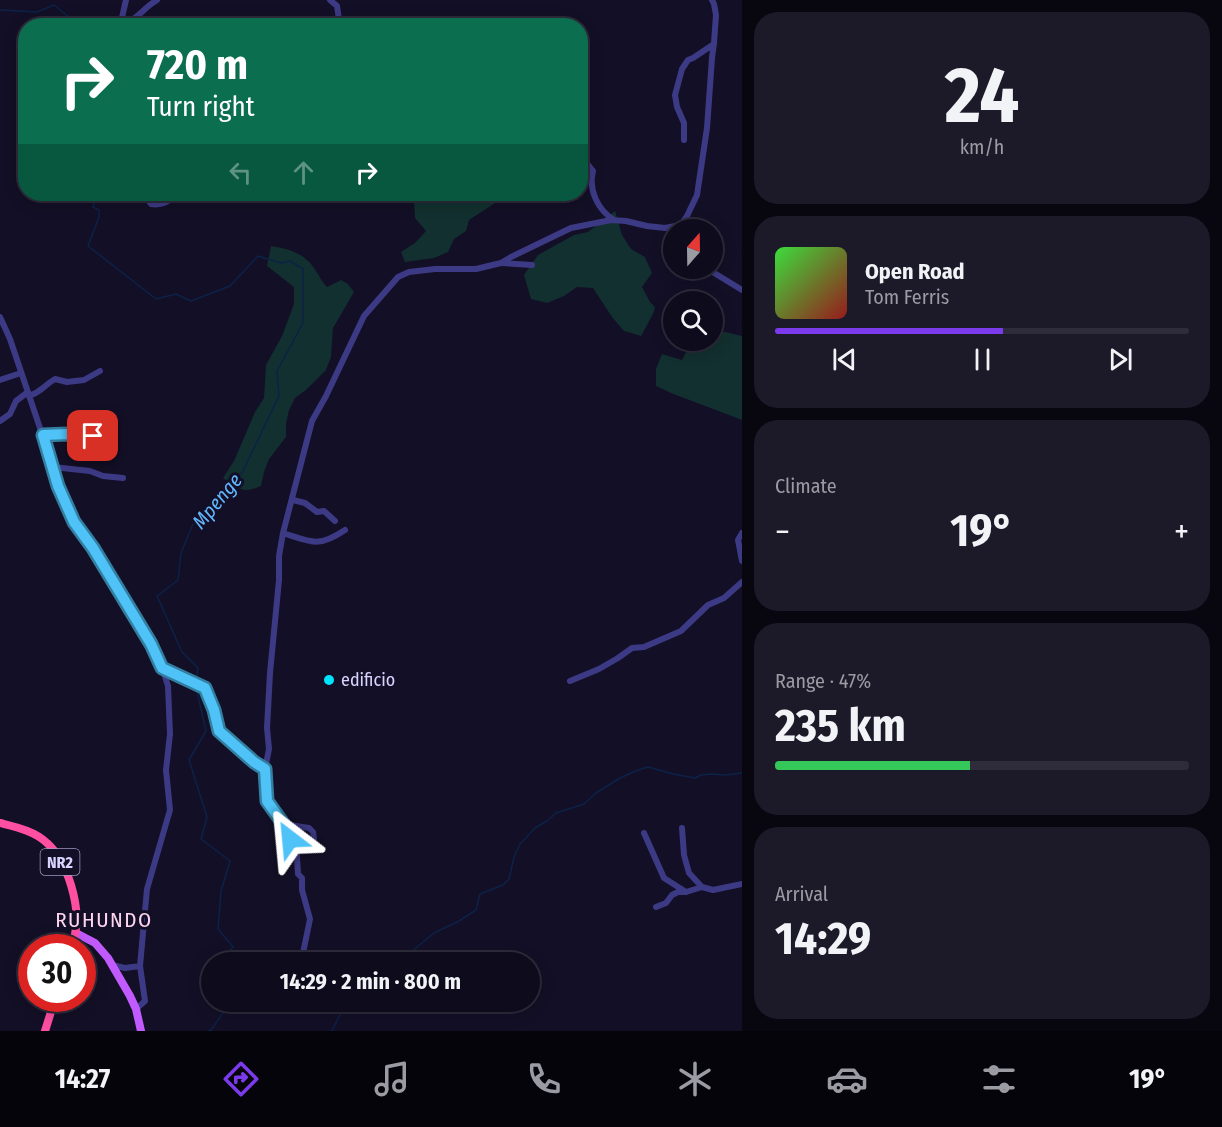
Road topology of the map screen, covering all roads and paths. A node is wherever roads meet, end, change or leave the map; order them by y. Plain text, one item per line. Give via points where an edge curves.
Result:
1 (126, 0) edge
2 (157, 0) edge
3 (330, 0) edge
4 (712, 0) edge
5 (122, 18) edge
6 (136, 18) edge
7 (339, 18) edge
8 (714, 43) junction
9 (684, 140) dead end
10 (588, 165) edge
11 (149, 201) edge
12 (169, 201) edge
13 (685, 219) edge
14 (615, 220) junction
15 (663, 228) edge
16 (501, 263) junction
17 (532, 265) dead end
18 (723, 278) edge
19 (742, 290) edge
20 (0, 317) edge
21 (100, 371) dead end
22 (21, 373) junction
23 (0, 380) edge
24 (28, 394) junction
25 (0, 421) edge
26 (43, 435) junction
27 (93, 436) dead end
28 (53, 466) junction
29 (123, 478) dead end
30 (293, 500) junction
31 (335, 521) dead end
32 (345, 530) dead end
33 (283, 533) junction
34 (742, 533) edge
35 (742, 561) edge
36 (742, 582) edge
37 (162, 668) junction
38 (570, 681) dead end
39 (265, 769) junction
40 (0, 823) edge
41 (283, 824) junction
42 (682, 828) dead end
43 (644, 833) dead end
44 (314, 839) dead end
45 (742, 884) edge
46 (702, 887) junction
47 (686, 892) junction
48 (656, 907) dead end
49 (76, 933) joint
50 (303, 952) edge
51 (112, 964) junction
52 (140, 966) junction
53 (136, 1009) junction
54 (51, 1012) edge
55 (45, 1031) edge
56 (141, 1031) edge

1 - 5 street
2 - 6 street
3 - 7 street via 337,6
4 - 8 street via 716,15
8 - 9 street via 688,60 682,69 675,95 684,123
8 - 13 street via 697,195
10 - 14 street via 592,171 592,191 605,213
11 - 12 street via 162,205
14 - 15 street
14 - 16 street via 571,228
16 - 17 street
16 - 30 street via 476,269 409,272 398,278 364,316 312,421
18 - 19 street
20 - 22 street
21 - 24 street via 84,381 55,379 40,393
22 - 23 street
22 - 24 street
24 - 25 street via 16,400 10,414
24 - 26 street
26 - 27 street
26 - 28 street
28 - 29 street
28 - 37 street via 74,522
30 - 31 street via 324,512
30 - 33 street
32 - 33 street via 318,543
33 - 39 street
34 - 35 street via 738,540
36 - 38 street via 724,598 708,605 681,631 632,648 599,669
37 - 39 street via 205,688 219,731
37 - 52 street via 169,691 166,770 170,810 147,889
39 - 41 street via 267,801
40 - 49 highway, NR2 via 28,831 55,852 71,887
41 - 44 street via 309,828
41 - 50 street via 296,843 298,874 310,919
42 - 46 street via 689,873
43 - 47 street via 664,878
45 - 46 street via 713,890
46 - 47 street
47 - 48 street via 678,892
49 - 51 main road via 95,943
51 - 52 street via 125,968
51 - 53 main road
52 - 53 street via 145,1001
53 - 56 main road
54 - 55 highway

